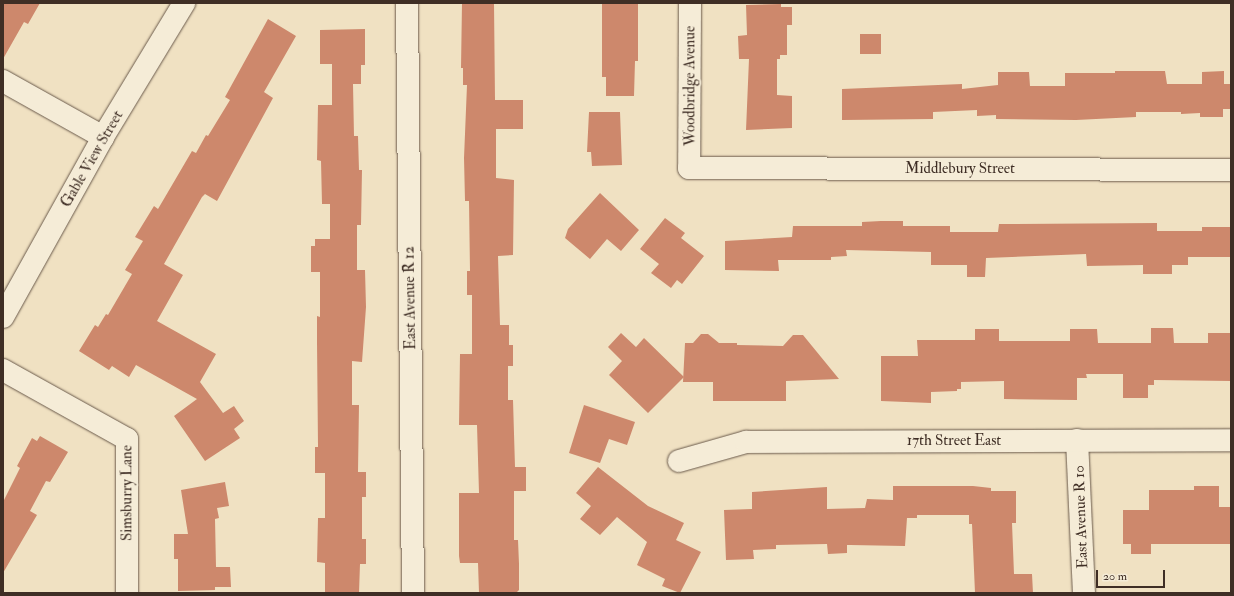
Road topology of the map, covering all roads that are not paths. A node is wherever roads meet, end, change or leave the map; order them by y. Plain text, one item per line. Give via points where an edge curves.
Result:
1 (184, 3) edge
2 (407, 3) edge
3 (690, 3) edge
4 (3, 82) edge
5 (103, 137) junction
6 (689, 168) joint
7 (1231, 170) edge
8 (3, 317) edge
9 (3, 370) edge
10 (1077, 440) junction
11 (1231, 440) edge
12 (679, 461) dead end
13 (127, 593) edge
14 (413, 593) edge
15 (1084, 593) edge

1 - 5 street, Gable View Street
2 - 14 street, East Avenue R 12
3 - 6 street, Woodbridge Avenue
4 - 5 street
5 - 8 street, Gable View Street
6 - 7 street, Middlebury Street
9 - 13 street, Simsburry Lane via 127,439
10 - 11 street, 17th Street East
10 - 12 street, 17th Street East via 746,442
10 - 15 street, East Avenue R 10

